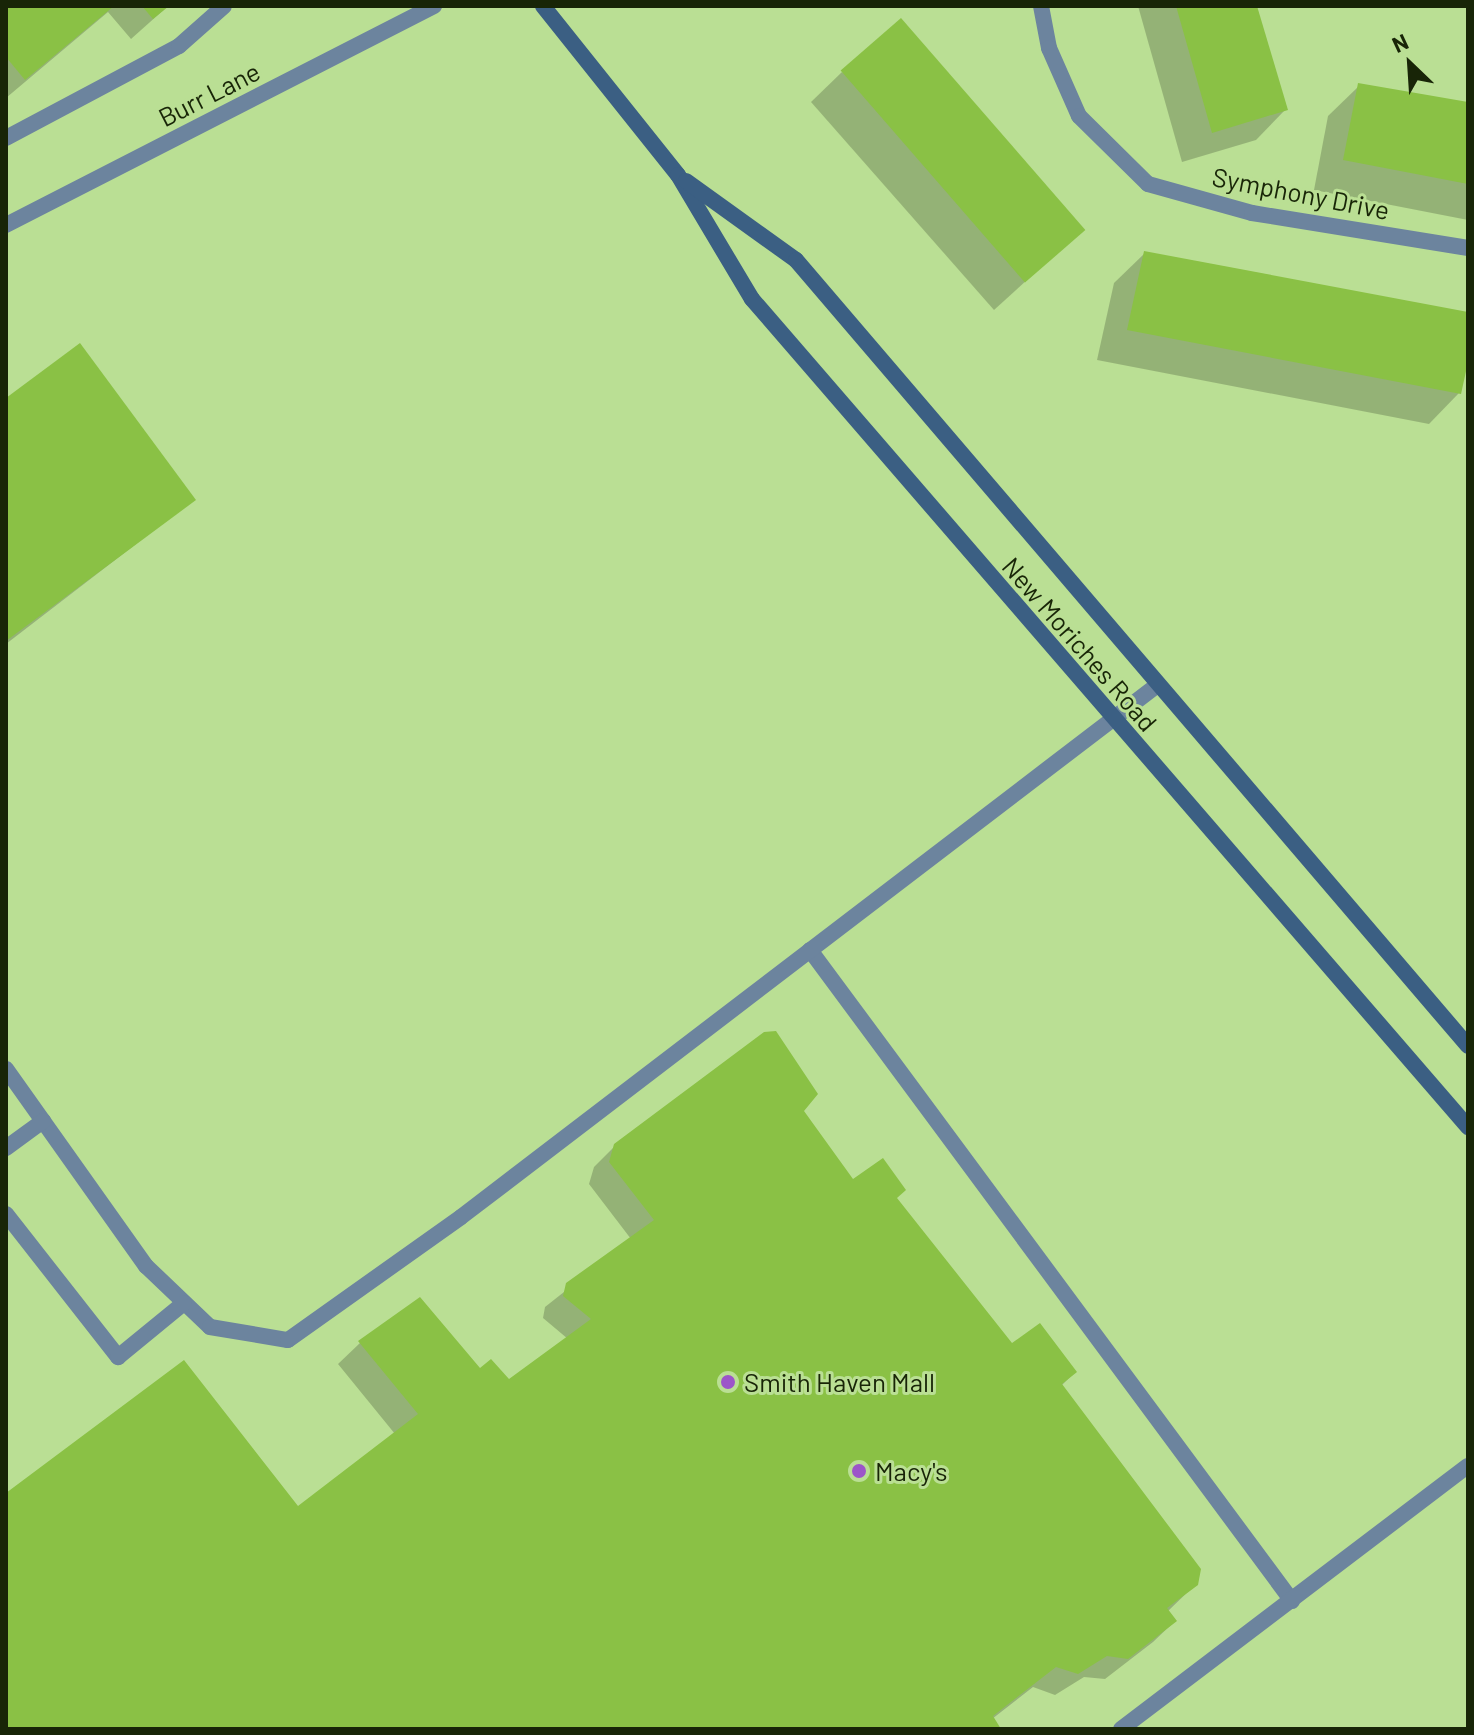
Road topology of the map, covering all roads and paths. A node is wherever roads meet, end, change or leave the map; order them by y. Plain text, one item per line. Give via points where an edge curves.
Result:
1 (224, 6) edge
2 (434, 6) edge
3 (543, 6) edge
4 (1041, 6) edge
5 (6, 138) edge
6 (678, 175) junction
7 (6, 225) edge
8 (1468, 248) edge
9 (1156, 686) junction
10 (1113, 719) junction
11 (810, 950) junction
12 (1468, 1046) edge
13 (6, 1069) edge
14 (43, 1121) junction
15 (1468, 1127) edge
16 (6, 1148) edge
17 (6, 1214) edge
18 (184, 1303) junction
19 (1468, 1466) edge
20 (1292, 1601) junction
21 (1121, 1729) edge

1 - 5 street via 179,46
2 - 7 street, Burr Lane
3 - 6 main road, New Moriches Road
4 - 8 street, Symphony Drive via 1049,48 1079,116 1148,184 1252,213
6 - 9 main road, New Moriches Road via 796,260
6 - 10 main road, New Moriches Road via 752,299
9 - 10 street
9 - 12 main road, New Moriches Road
10 - 11 street
10 - 15 main road, New Moriches Road
11 - 18 street via 461,1217 288,1340 210,1327
11 - 20 street
13 - 14 street
14 - 16 street
14 - 18 street via 146,1266
17 - 18 street via 118,1357
19 - 20 street
20 - 21 street

